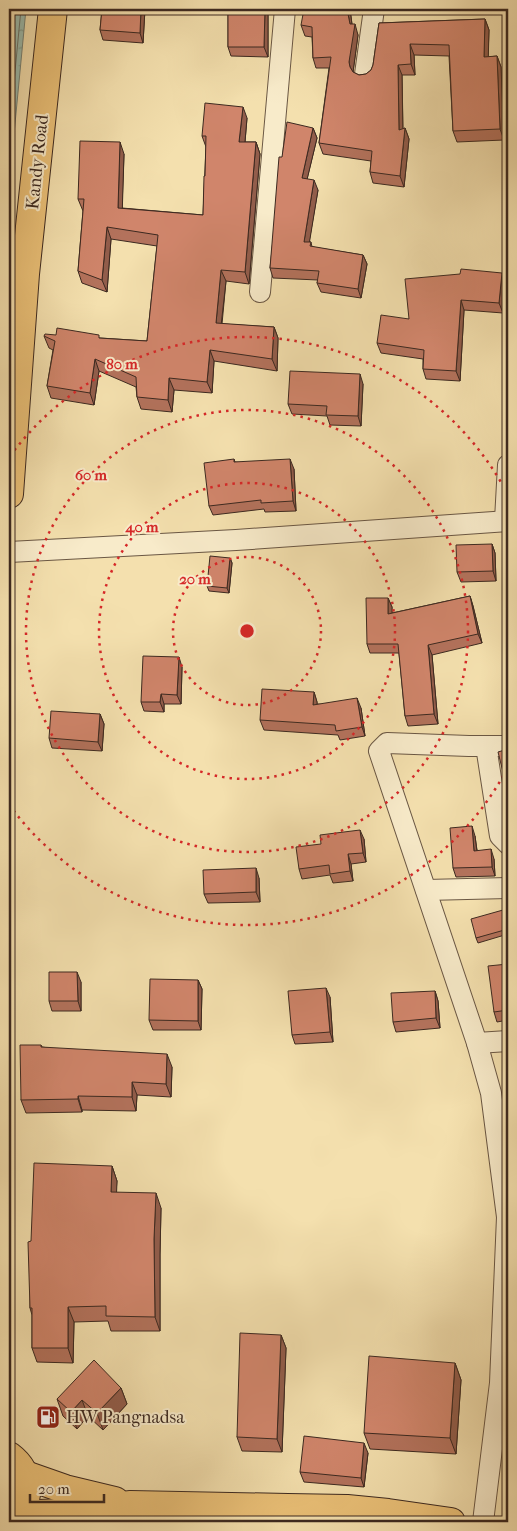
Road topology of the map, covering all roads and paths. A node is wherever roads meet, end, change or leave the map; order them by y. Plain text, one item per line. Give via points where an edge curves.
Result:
1 (53, 9) edge
2 (285, 9) edge
3 (374, 9) edge
4 (365, 74) edge
5 (260, 292) dead end
6 (508, 465) edge
7 (9, 494) edge
8 (507, 520) edge
9 (9, 552) edge
10 (486, 746) junction
11 (508, 746) edge
12 (508, 844) edge
13 (508, 888) edge
14 (426, 890) junction
15 (508, 1041) edge
16 (477, 1043) junction
17 (508, 1217) edge
18 (17, 1466) edge
19 (131, 1505) junction
20 (249, 1515) edge
21 (12, 1517) edge
22 (451, 1522) edge
23 (483, 1522) edge

1 - 7 main road, Kandy Road via 25,274
2 - 5 street
3 - 4 street
6 - 8 street
8 - 9 street via 236,540
10 - 11 street
10 - 12 street via 500,836
10 - 14 street via 386,743 379,750
13 - 14 street
14 - 16 street
15 - 16 street
16 - 17 street via 491,1093
17 - 23 street via 500,1383
18 - 19 main road via 65,1489
18 - 21 main road via 27,1489 24,1503
19 - 20 main road
19 - 21 main road
20 - 22 main road via 347,1509

